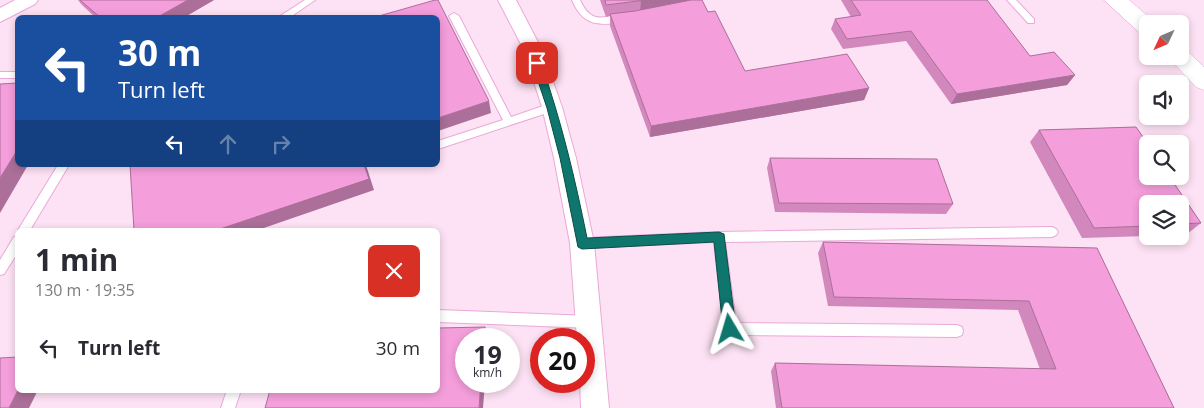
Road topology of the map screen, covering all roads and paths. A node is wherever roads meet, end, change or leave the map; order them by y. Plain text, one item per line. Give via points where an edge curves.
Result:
1 (29, 0) edge
2 (311, 0) edge
3 (507, 0) edge
4 (576, 0) edge
5 (1011, 0) edge
6 (1115, 0) edge
7 (286, 15) edge
8 (0, 16) edge
9 (454, 16) dead end
10 (630, 18) edge
11 (1139, 20) edge
12 (1031, 21) dead end
13 (1187, 65) edge
14 (0, 75) edge
15 (15, 75) edge
16 (1204, 81) edge
17 (552, 108) junction
18 (508, 120) junction
19 (440, 144) edge
20 (63, 167) edge
21 (25, 228) edge
22 (1052, 232) dead end
23 (719, 237) junction
24 (582, 244) junction
25 (15, 246) edge
26 (0, 270) edge
27 (440, 316) edge
28 (590, 322) junction
29 (957, 331) dead end
30 (233, 393) edge
31 (228, 408) edge
32 (595, 408) edge

1 - 8 street
2 - 7 lane
3 - 17 street via 532,48
4 - 10 lane via 580,11 593,20
5 - 12 lane
6 - 11 main road
9 - 18 lane
13 - 16 main road
14 - 15 lane
17 - 18 lane
17 - 24 street
18 - 19 lane
20 - 21 lane
22 - 23 lane
23 - 24 lane
23 - 29 lane via 730,329
24 - 28 street
25 - 26 lane
27 - 28 lane
28 - 32 street
30 - 31 lane

